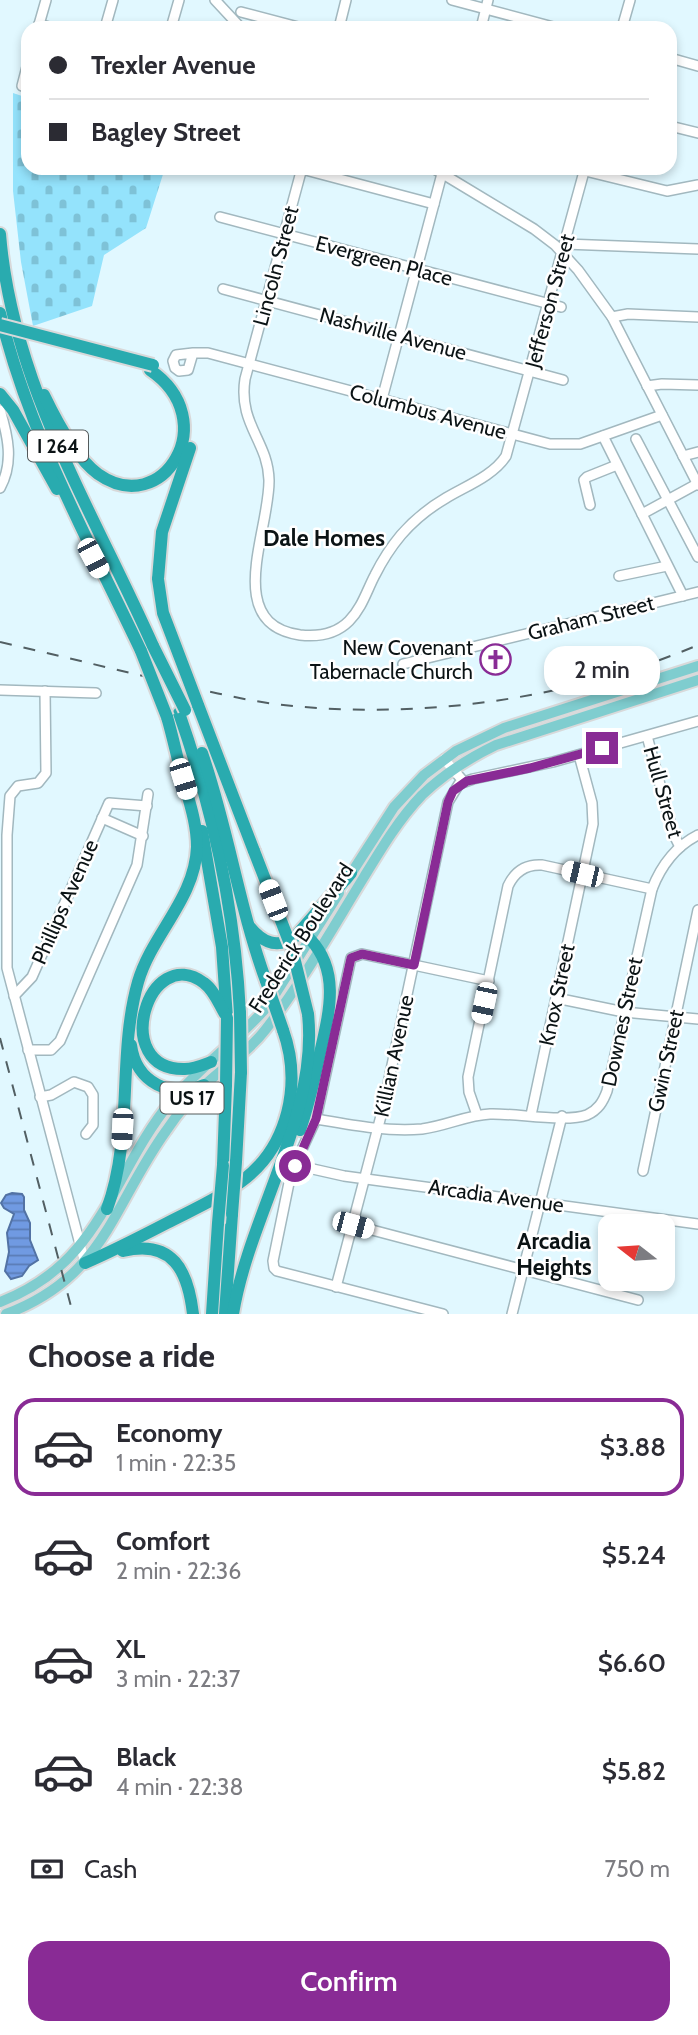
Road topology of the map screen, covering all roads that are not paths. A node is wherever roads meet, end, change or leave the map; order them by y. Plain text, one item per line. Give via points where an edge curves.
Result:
1 (46, 0) edge
2 (113, 0) edge
3 (178, 0) edge
4 (215, 0) edge
5 (243, 0) edge
6 (346, 0) edge
7 (452, 0) edge
8 (630, 0) edge
9 (487, 5) edge
10 (242, 12) junction
11 (40, 21) edge
12 (107, 21) edge
13 (173, 21) edge
14 (234, 21) edge
15 (241, 21) edge
16 (276, 21) edge
17 (341, 21) edge
18 (536, 21) edge
19 (624, 21) edge
20 (677, 60) edge
21 (698, 66) edge
22 (677, 128) edge
23 (698, 133) edge
24 (299, 175) edge
25 (327, 175) edge
26 (442, 175) edge
27 (449, 175) edge
28 (583, 175) edge
29 (607, 175) edge
30 (698, 185) edge
31 (434, 204) junction
32 (220, 217) dead end
33 (0, 234) edge
34 (284, 234) junction
35 (564, 248) junction
36 (698, 249) edge
37 (416, 270) junction
38 (223, 289) dead end
39 (267, 300) junction
40 (549, 304) junction
41 (561, 307) dead end
42 (0, 313) edge
43 (612, 317) junction
44 (698, 317) edge
45 (0, 328) edge
46 (399, 335) junction
47 (21, 348) junction
48 (193, 353) dead end
49 (250, 364) junction
50 (151, 367) junction
51 (531, 372) junction
52 (563, 380) dead end
53 (698, 385) edge
54 (647, 386) junction
55 (0, 394) edge
56 (382, 399) junction
57 (6, 410) edge
58 (662, 415) junction
59 (514, 435) junction
60 (603, 436) junction
61 (636, 439) dead end
62 (698, 452) edge
63 (683, 456) junction
64 (617, 465) junction
65 (698, 485) edge
66 (0, 488) edge
67 (668, 500) junction
68 (590, 505) dead end
69 (642, 514) junction
70 (698, 557) edge
71 (667, 566) junction
72 (619, 576) dead end
73 (698, 592) edge
74 (683, 596) junction
75 (147, 648) junction
76 (402, 664) dead end
77 (698, 666) edge
78 (698, 680) edge
79 (0, 690) edge
80 (45, 691) junction
81 (96, 693) dead end
82 (182, 711) junction
83 (698, 721) edge
84 (647, 736) junction
85 (579, 755) junction
86 (444, 759) junction
87 (453, 770) junction
88 (462, 783) junction
89 (148, 794) dead end
90 (147, 806) junction
91 (102, 818) junction
92 (698, 835) edge
93 (143, 836) junction
94 (680, 847) junction
95 (351, 873) junction
96 (582, 874) junction
97 (652, 889) junction
98 (698, 910) edge
99 (247, 923) junction
100 (310, 939) junction
101 (320, 950) junction
102 (414, 965) junction
103 (489, 981) junction
104 (14, 996) junction
105 (556, 998) junction
106 (624, 1012) junction
107 (227, 1018) junction
108 (675, 1018) junction
109 (698, 1019) edge
110 (130, 1020) junction
111 (28, 1050) junction
112 (211, 1062) junction
113 (204, 1085) junction
114 (180, 1091) junction
115 (40, 1097) junction
116 (477, 1115) junction
117 (531, 1115) junction
118 (562, 1116) junction
119 (316, 1119) junction
120 (378, 1128) junction
121 (86, 1134) dead end
122 (295, 1166) junction
123 (643, 1171) dead end
124 (365, 1179) junction
125 (541, 1202) junction
126 (264, 1206) junction
127 (107, 1209) junction
128 (698, 1224) edge
129 (353, 1225) junction
130 (80, 1247) junction
131 (106, 1254) junction
132 (85, 1263) junction
133 (524, 1270) junction
134 (336, 1287) junction
135 (638, 1300) dead end
136 (0, 1302) edge
137 (6, 1314) edge
138 (193, 1314) edge
139 (212, 1314) edge
140 (225, 1314) edge
141 (233, 1314) edge
142 (443, 1314) edge
143 (512, 1314) edge

1 - 11 street
2 - 12 street
3 - 13 street
4 - 14 street
5 - 10 street
6 - 17 street
7 - 9 street
8 - 19 street
9 - 18 street
10 - 15 street
10 - 16 street
20 - 21 street
22 - 23 street
24 - 34 street, Lincoln Street
25 - 31 street
26 - 31 street
27 - 35 street
28 - 35 street, Jefferson Street
29 - 30 street via 667,191
31 - 37 street
32 - 34 street, Evergreen Place
33 - 47 highway, I 264
34 - 37 street, Evergreen Place
34 - 39 street, Lincoln Street
35 - 36 street
35 - 40 street, Jefferson Street
35 - 43 street
37 - 40 street, Evergreen Place
37 - 46 street
38 - 39 street, Nashville Avenue
39 - 46 street, Nashville Avenue
39 - 49 street, Lincoln Street
40 - 41 street, Evergreen Place
40 - 51 street, Jefferson Street
42 - 75 highway, I 264 via 29,409
43 - 44 street
43 - 54 street
45 - 50 highway
46 - 51 street, Nashville Avenue
46 - 56 street
47 - 50 highway via 80,455 99,475 123,484 141,484 165,473 177,459 183,441 180,404
47 - 75 highway, I 264 via 46,420
48 - 49 street, Columbus Avenue
49 - 56 street, Columbus Avenue
49 - 59 street, Lincoln Street via 244,406 265,458 269,482 255,596 268,621 293,634 322,635 351,620 401,535 433,506 498,466
50 - 82 highway, bridge via 171,379 181,392 192,435 162,532 158,579
51 - 52 street, Nashville Avenue
51 - 59 street, Jefferson Street
53 - 54 street
54 - 58 street
55 - 57 highway
56 - 59 street, Columbus Avenue
57 - 66 street via 8,449
57 - 75 highway
58 - 60 street, Columbus Avenue
58 - 63 street
59 - 60 street, Columbus Avenue via 560,446
60 - 64 street
61 - 67 street
62 - 63 street
63 - 65 street
64 - 68 street via 584,480
64 - 69 street
65 - 67 street
67 - 69 street
67 - 70 street
69 - 71 street
71 - 72 street
71 - 74 street
73 - 74 street, Graham Street
74 - 76 street, Graham Street
75 - 82 highway, I 264, bridge
75 - 82 highway, bridge
77 - 86 main road, Frederick Boulevard / US 17 via 505,728
78 - 87 main road, Frederick Boulevard / US 17 via 513,738
79 - 80 street
80 - 81 street
80 - 104 street via 46,773 38,783 18,786 10,796 7,959
82 - 99 highway via 208,770
82 - 107 highway, I 264 via 222,947
82 - 110 highway via 196,858 184,896 143,969
82 - 126 highway, bridge via 254,851 292,949 308,1014 310,1043 304,1088
82 - 140 highway, I 264, bridge via 218,843 240,1013 241,1072
83 - 84 street
84 - 85 street
84 - 94 street, Hull Street
85 - 88 street
85 - 96 street, Knox Street via 593,812
86 - 87 street
86 - 95 main road, Frederick Boulevard / US 17 via 394,807
87 - 88 street
87 - 101 main road, Frederick Boulevard / US 17 via 406,814
88 - 102 street, Killian Avenue via 448,802
89 - 90 street
90 - 91 street, Phillips Avenue via 109,803
90 - 93 street
91 - 93 street
91 - 104 street, Phillips Avenue via 32,977
92 - 94 street, Downes Street
93 - 111 street via 131,880 58,1045 47,1051
94 - 97 street, Downes Street
95 - 99 highway via 287,942 265,941
95 - 100 main road, Frederick Boulevard / US 17
96 - 97 street
96 - 103 street via 536,864 514,875
96 - 105 street, Knox Street
97 - 106 street, Downes Street
98 - 108 street, Gwin Street
99 - 131 highway, bridge via 292,1064 292,1090 283,1125 265,1157 241,1182
100 - 101 highway
100 - 112 main road, Frederick Boulevard / US 17 via 267,1007
101 - 113 main road, Frederick Boulevard / US 17 via 263,1032
101 - 126 highway via 331,996 325,1034 296,1141
102 - 103 street
102 - 119 street via 365,955 349,962
102 - 120 street, Killian Avenue
103 - 116 street via 468,1077
104 - 111 street
105 - 106 street
105 - 117 street, Knox Street
106 - 108 street
106 - 118 street, Downes Street via 603,1101 584,1116
107 - 112 highway via 209,988 184,976 160,984 144,1010 144,1038 162,1063 184,1069
107 - 139 highway, I 264, bridge
108 - 109 street
108 - 123 street, Gwin Street
110 - 114 highway via 133,1055 142,1072 161,1086
110 - 127 highway via 120,1165
111 - 115 street
112 - 114 main road, Frederick Boulevard / US 17
113 - 114 highway
113 - 132 main road, Frederick Boulevard / US 17 via 165,1131 112,1226
114 - 127 main road, Frederick Boulevard / US 17 via 147,1134
115 - 121 street via 74,1082 88,1087 93,1095 93,1125
115 - 130 street
116 - 117 street, Downes Street
116 - 120 street, Downes Street via 421,1129
117 - 118 street, Downes Street
118 - 125 street
119 - 120 street, Downes Street
119 - 122 street
120 - 124 street, Killian Avenue
122 - 124 street, Arcadia Avenue
122 - 134 street via 274,1268
124 - 125 street, Arcadia Avenue
124 - 129 street, Killian Avenue
125 - 128 street, Arcadia Avenue
125 - 133 street
126 - 141 highway
127 - 130 main road, Frederick Boulevard / US 17
129 - 133 street
129 - 134 street, Killian Avenue
130 - 132 street
130 - 136 main road, Frederick Boulevard / US 17 via 34,1287
131 - 132 highway
131 - 138 highway via 141,1248 170,1256 185,1275
132 - 137 main road, Frederick Boulevard / US 17 via 40,1298
133 - 135 street
133 - 143 street
134 - 142 street

